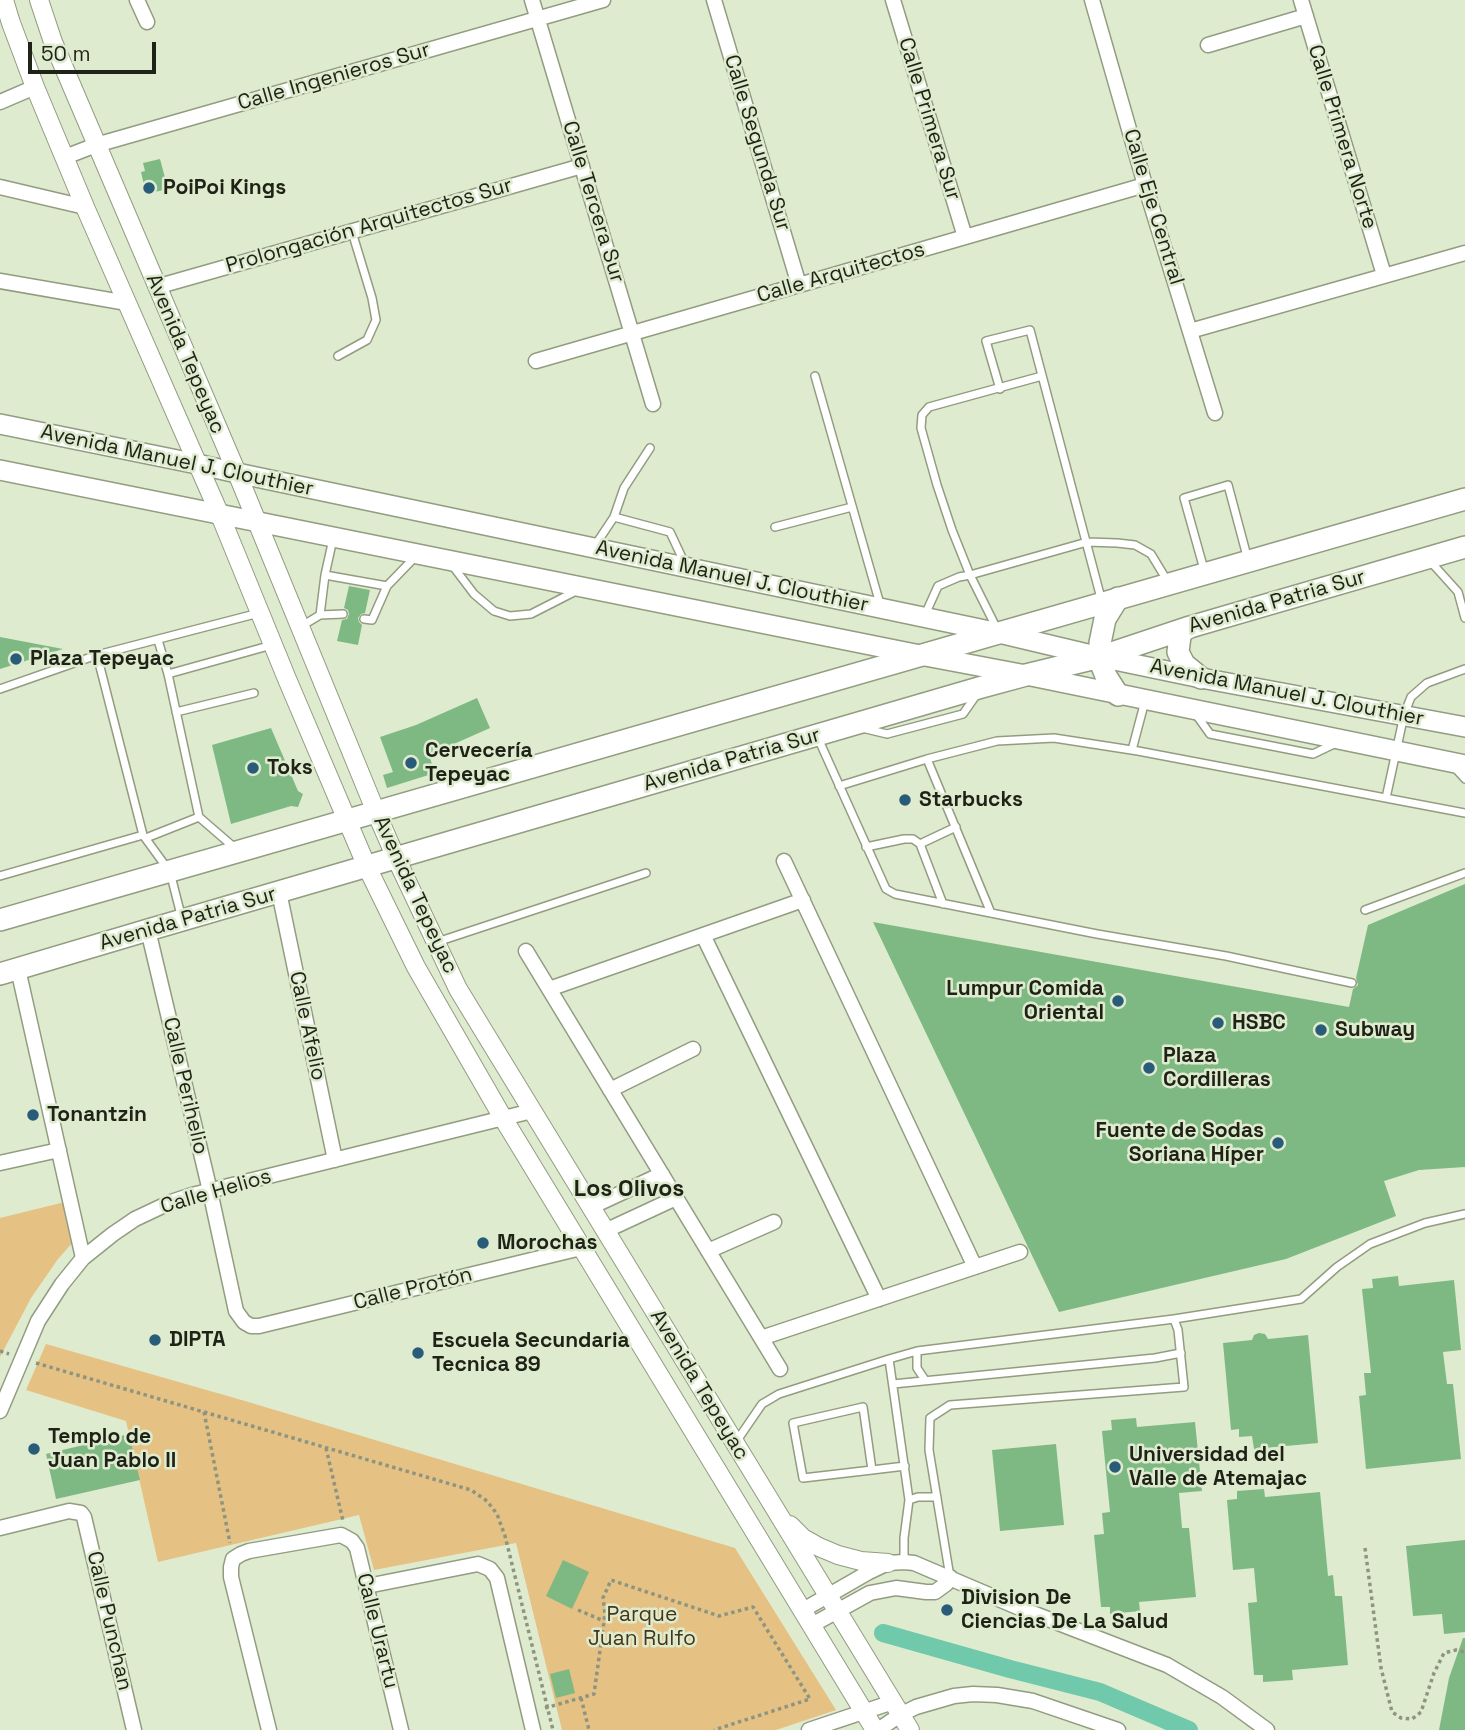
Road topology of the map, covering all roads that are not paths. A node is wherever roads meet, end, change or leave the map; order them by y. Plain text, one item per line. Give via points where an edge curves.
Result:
1 (4, 0) edge
2 (39, 0) edge
3 (137, 0) edge
4 (532, 0) edge
5 (603, 0) edge
6 (714, 0) edge
7 (893, 0) edge
8 (1092, 0) edge
9 (1301, 0) edge
10 (1306, 16) junction
11 (538, 18) junction
12 (147, 22) dead end
13 (1208, 45) dead end
14 (34, 87) junction
15 (0, 102) edge
16 (96, 145) junction
17 (65, 157) junction
18 (582, 166) junction
19 (1145, 185) junction
20 (0, 187) edge
21 (85, 206) junction
22 (351, 231) junction
23 (965, 237) junction
24 (1465, 253) edge
25 (1384, 275) junction
26 (0, 281) edge
27 (800, 285) junction
28 (156, 287) junction
29 (127, 303) junction
30 (1190, 331) junction
31 (632, 334) junction
32 (338, 356) dead end
33 (536, 361) dead end
34 (815, 376) dead end
35 (1042, 376) junction
36 (1000, 389) junction
37 (653, 404) dead end
38 (1215, 413) dead end
39 (0, 424) edge
40 (650, 448) dead end
41 (197, 464) junction
42 (0, 470) edge
43 (237, 473) junction
44 (1465, 499) edge
45 (852, 507) junction
46 (220, 515) junction
47 (614, 517) junction
48 (257, 523) junction
49 (775, 527) dead end
50 (333, 538) junction
51 (1087, 542) junction
52 (1465, 547) edge
53 (593, 548) junction
54 (418, 555) junction
55 (1427, 558) junction
56 (450, 561) junction
57 (1248, 561) junction
58 (687, 567) junction
59 (1205, 573) junction
60 (325, 575) junction
61 (970, 575) junction
62 (1169, 583) junction
63 (387, 586) junction
64 (582, 588) junction
65 (1462, 591) edge
66 (1110, 600) junction
67 (881, 608) junction
68 (260, 613) junction
69 (343, 614) dead end
70 (320, 615) junction
71 (924, 617) junction
72 (1465, 618) edge
73 (364, 619) dead end
74 (300, 627) junction
75 (1190, 627) junction
76 (999, 633) junction
77 (158, 640) junction
78 (273, 645) junction
79 (920, 655) junction
80 (97, 656) junction
81 (1100, 657) junction
82 (1465, 669) edge
83 (168, 674) junction
84 (1026, 675) junction
85 (1201, 678) junction
86 (0, 690) edge
87 (254, 693) dead end
88 (1118, 695) junction
89 (1145, 700) junction
90 (176, 712) junction
91 (1404, 715) junction
92 (1465, 727) edge
93 (817, 736) junction
94 (1132, 750) junction
95 (1396, 751) junction
96 (927, 760) junction
97 (1457, 763) edge
98 (1465, 779) edge
99 (839, 786) junction
100 (1386, 798) junction
101 (376, 812) junction
102 (1465, 813) edge
103 (199, 817) junction
104 (348, 821) junction
105 (956, 827) junction
106 (144, 837) junction
107 (920, 844) junction
108 (866, 847) junction
109 (239, 852) junction
110 (396, 858) junction
111 (784, 861) dead end
112 (367, 867) junction
113 (170, 872) junction
114 (646, 873) dead end
115 (1465, 873) edge
116 (0, 876) edge
117 (279, 892) junction
118 (803, 900) junction
119 (943, 904) junction
120 (1365, 910) dead end
121 (991, 913) junction
122 (0, 920) edge
123 (182, 920) junction
124 (148, 930) junction
125 (703, 935) junction
126 (436, 942) junction
127 (526, 951) dead end
128 (9, 972) edge
129 (1352, 983) dead end
130 (549, 989) junction
131 (692, 1049) dead end
132 (611, 1090) junction
133 (532, 1111) junction
134 (503, 1118) junction
135 (59, 1150) junction
136 (335, 1160) junction
137 (0, 1163) edge
138 (662, 1174) junction
139 (210, 1191) junction
140 (676, 1198) junction
141 (591, 1207) junction
142 (1465, 1214) edge
143 (774, 1222) dead end
144 (605, 1231) junction
145 (581, 1248) junction
146 (708, 1251) junction
147 (1020, 1252) dead end
148 (83, 1258) junction
149 (975, 1267) junction
150 (879, 1299) junction
151 (1174, 1319) junction
152 (244, 1322) joint
153 (761, 1338) junction
154 (917, 1351) junction
155 (1181, 1353) junction
156 (890, 1359) junction
157 (780, 1369) dead end
158 (925, 1380) junction
159 (893, 1384) junction
160 (0, 1411) edge
161 (734, 1444) junction
162 (905, 1466) junction
163 (872, 1470) junction
164 (937, 1497) junction
165 (909, 1500) junction
166 (775, 1511) junction
167 (0, 1528) edge
168 (896, 1563) junction
169 (950, 1577) junction
170 (367, 1586) junction
171 (836, 1611) junction
172 (812, 1624) junction
173 (865, 1711) junction
174 (901, 1716) edge
175 (1261, 1728) edge
176 (134, 1730) edge
177 (269, 1730) edge
178 (401, 1730) edge
179 (533, 1730) edge
180 (809, 1730) edge
181 (877, 1730) edge
182 (1118, 1730) edge

1 - 14 street, Avenida Tepeyac
2 - 16 street, Avenida Tepeyac
3 - 12 street
4 - 11 street, Calle Tercera Sur
5 - 11 street, Calle Ingenieros Sur
6 - 27 street, Calle Segunda Sur
7 - 23 street, Calle Primera Sur
8 - 19 street, Calle Eje Central
9 - 10 street, Calle Primera Norte
10 - 13 street
10 - 25 street, Calle Primera Norte
11 - 16 street, Calle Ingenieros Sur
11 - 18 street, Calle Tercera Sur
14 - 15 street
14 - 17 street, Avenida Tepeyac
16 - 17 street, Calle Ingenieros Sur
16 - 28 street, Avenida Tepeyac
17 - 21 street, Avenida Tepeyac
18 - 22 street, Prolongación Arquitectos Sur
18 - 31 street, Calle Tercera Sur
19 - 23 street, Calle Arquitectos
19 - 30 street, Calle Eje Central
20 - 21 street
21 - 29 street, Avenida Tepeyac
22 - 28 street, Prolongación Arquitectos Sur
22 - 32 lane via 376,320 367,340
23 - 27 street, Calle Arquitectos
24 - 25 street
25 - 30 street
26 - 29 street
27 - 31 street, Calle Arquitectos
28 - 43 street, Avenida Tepeyac
29 - 41 street, Avenida Tepeyac
30 - 38 street, Calle Eje Central
31 - 33 street, Calle Arquitectos
31 - 37 street, Calle Tercera Sur
34 - 45 lane
35 - 36 lane
35 - 36 lane via 1030,330 986,341
35 - 51 lane
36 - 61 lane via 929,407 922,415 921,428 937,485
39 - 41 main road, Avenida Manuel J. Clouthier
40 - 47 lane via 624,488
41 - 43 main road, Avenida Manuel J. Clouthier
41 - 46 street, Avenida Tepeyac
42 - 46 main road, Avenida Manuel J. Clouthier
43 - 48 street, Avenida Tepeyac
43 - 53 main road, Avenida Manuel J. Clouthier
44 - 57 main road
45 - 49 lane
45 - 67 lane
46 - 48 main road, Avenida Manuel J. Clouthier
46 - 68 street, Avenida Tepeyac
47 - 53 lane
47 - 58 lane via 670,532
48 - 50 main road, Avenida Manuel J. Clouthier
48 - 74 street, Avenida Tepeyac
50 - 54 main road, Avenida Manuel J. Clouthier
50 - 60 lane
51 - 61 lane
51 - 62 lane via 1135,545 1151,554
51 - 66 lane
52 - 55 main road, Avenida Patria Sur
53 - 58 main road, Avenida Manuel J. Clouthier
54 - 56 main road, Avenida Manuel J. Clouthier
54 - 63 lane
55 - 65 lane
55 - 75 main road, Avenida Patria Sur
56 - 64 main road, Avenida Manuel J. Clouthier
56 - 64 lane via 474,594 494,611 510,616 531,614
57 - 59 main road
57 - 59 lane via 1228,485 1184,498
58 - 67 main road, Avenida Manuel J. Clouthier
59 - 62 main road
60 - 63 lane
60 - 70 lane
61 - 71 lane via 938,586
61 - 76 lane
62 - 66 main road
63 - 73 lane via 372,620
64 - 79 main road, Avenida Manuel J. Clouthier
65 - 72 lane
66 - 76 main road
66 - 81 main road via 1101,631
67 - 71 main road, Avenida Manuel J. Clouthier
68 - 77 lane
68 - 78 street, Avenida Tepeyac
69 - 70 lane
70 - 74 lane
71 - 76 main road, Avenida Manuel J. Clouthier
74 - 101 street, Avenida Tepeyac
75 - 81 main road, Avenida Patria Sur
75 - 85 main road via 1180,636 1178,652
76 - 79 main road
76 - 81 main road, Avenida Manuel J. Clouthier
77 - 80 lane
77 - 83 lane
78 - 83 lane
78 - 104 street, Avenida Tepeyac
79 - 84 main road, Avenida Manuel J. Clouthier
79 - 101 main road
80 - 86 lane
80 - 106 lane
81 - 84 main road, Avenida Patria Sur
81 - 85 main road, Avenida Manuel J. Clouthier
81 - 88 main road
82 - 91 lane via 1427,683 1411,697
83 - 90 lane
84 - 88 main road, Avenida Manuel J. Clouthier
84 - 93 main road, Avenida Patria Sur
85 - 91 main road, Avenida Manuel J. Clouthier
87 - 90 lane
88 - 89 main road, Avenida Manuel J. Clouthier
89 - 94 lane
89 - 95 main road, Avenida Manuel J. Clouthier
90 - 103 lane
91 - 92 main road, Avenida Manuel J. Clouthier
91 - 95 lane
93 - 99 lane
93 - 110 main road, Avenida Patria Sur
94 - 96 lane via 1054,738 997,741
94 - 100 lane
95 - 97 main road, Avenida Manuel J. Clouthier
95 - 100 lane
96 - 99 lane
96 - 105 lane
97 - 98 lane
99 - 108 lane
100 - 102 lane
101 - 104 main road
101 - 110 street, Avenida Tepeyac
103 - 106 lane
103 - 109 lane
104 - 109 main road
104 - 112 street, Avenida Tepeyac
105 - 107 lane
105 - 121 lane
106 - 113 lane
106 - 116 lane
107 - 108 lane via 904,839
107 - 119 lane
108 - 119 lane via 886,889
109 - 113 main road
110 - 112 main road, Avenida Patria Sur
110 - 126 street, Avenida Tepeyac
111 - 118 street
112 - 117 main road, Avenida Patria Sur
112 - 134 street, Avenida Tepeyac via 416,967
113 - 122 main road
113 - 123 lane
114 - 126 lane
115 - 120 lane
117 - 123 main road, Avenida Patria Sur
117 - 136 street, Calle Afelio
118 - 125 street
118 - 149 street
119 - 121 lane
121 - 129 lane
123 - 124 main road, Avenida Patria Sur
124 - 128 main road, Avenida Patria Sur
124 - 139 street, Calle Perihelio
125 - 130 street
125 - 150 street
126 - 133 street, Avenida Tepeyac via 458,989
127 - 130 street
128 - 135 street
130 - 132 street
131 - 132 street
132 - 138 street
133 - 134 street, Calle Helios
133 - 141 street, Avenida Tepeyac
134 - 136 street, Calle Helios
134 - 145 street, Avenida Tepeyac
135 - 137 street
135 - 148 street
136 - 139 street, Calle Helios
138 - 140 street
138 - 141 street
139 - 148 street, Calle Helios via 135,1219
139 - 152 street, Calle Perihelio via 236,1311
140 - 144 street
140 - 146 street
141 - 144 street, Avenida Tepeyac
142 - 151 lane via 1370,1244 1301,1300
143 - 146 street
144 - 161 street, Avenida Tepeyac
145 - 152 street, Calle Protón via 258,1326
145 - 172 street, Avenida Tepeyac
146 - 153 street
147 - 149 street
148 - 160 street, Calle Helios via 38,1321
149 - 150 street
150 - 153 street
151 - 154 lane
151 - 155 lane
153 - 157 street
154 - 156 lane
154 - 158 lane via 917,1368
155 - 158 lane
155 - 164 lane via 1184,1387 950,1405 930,1418 929,1450
156 - 159 lane
156 - 161 lane via 779,1394 762,1404
158 - 159 lane
159 - 162 lane
161 - 166 street, Avenida Tepeyac
162 - 163 lane
162 - 165 lane
163 - 163 lane via 803,1478 793,1423 863,1407
164 - 165 lane
164 - 169 lane
165 - 168 lane
166 - 168 street via 818,1547 862,1561
166 - 171 street, Avenida Tepeyac
167 - 176 street, Calle Punchan via 69,1511 81,1513
168 - 169 street via 924,1566
168 - 171 street via 869,1572
169 - 171 street via 935,1592 885,1589
169 - 175 street via 1167,1665 1222,1697
170 - 177 street, Calle Urartu via 357,1548 341,1535 249,1551 233,1559 231,1577
170 - 178 street, Calle Urartu
170 - 179 street via 478,1564 490,1569 498,1578
171 - 172 street
171 - 174 street, Avenida Tepeyac
172 - 173 street, Avenida Tepeyac
173 - 174 street
173 - 180 street
173 - 181 street, Avenida Tepeyac
174 - 181 street
174 - 182 street via 954,1696 997,1695 1033,1701

